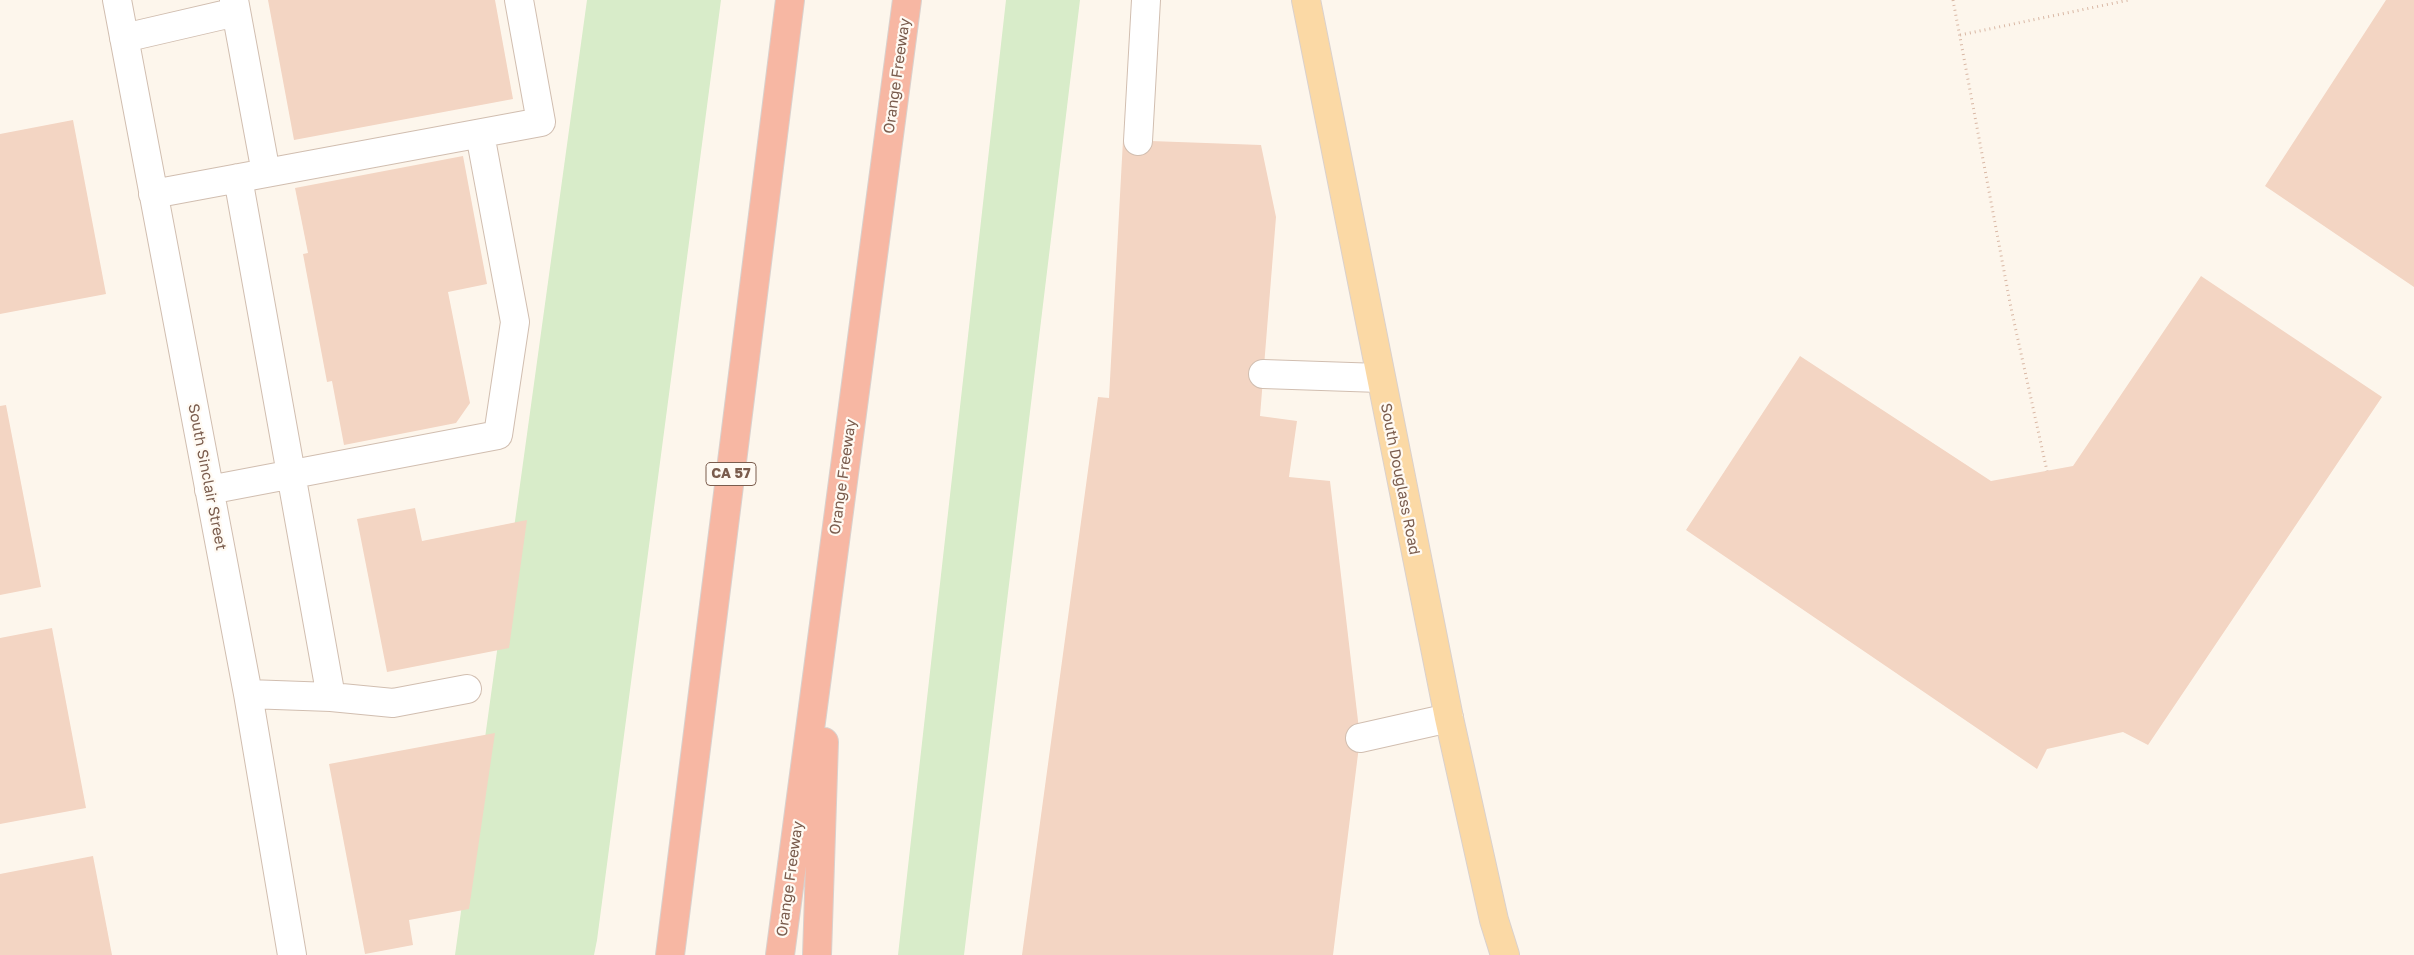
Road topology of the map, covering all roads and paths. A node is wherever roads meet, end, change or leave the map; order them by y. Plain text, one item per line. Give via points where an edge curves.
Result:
1 (116, 0) edge
2 (519, 0) edge
3 (790, 0) edge
4 (907, 0) edge
5 (1146, 0) edge
6 (1306, 0) edge
7 (1953, 0) edge
8 (2129, 0) edge
9 (235, 6) edge
10 (1960, 35) junction
11 (124, 38) junction
12 (480, 134) junction
13 (1138, 141) dead end
14 (266, 173) junction
15 (238, 178) junction
16 (153, 194) junction
17 (1264, 374) dead end
18 (1380, 378) junction
19 (2047, 471) dead end
20 (292, 475) junction
21 (209, 490) junction
22 (828, 589) junction
23 (467, 689) dead end
24 (248, 694) junction
25 (331, 697) junction
26 (1449, 718) junction
27 (1360, 738) dead end
28 (670, 952) edge
29 (292, 955) edge
30 (780, 955) edge
31 (817, 955) edge
32 (1505, 955) edge

1 - 11 street, South Sinclair Street
2 - 12 street via 541,122
3 - 28 highway, CA 57
4 - 22 highway, Orange Freeway
5 - 13 street
6 - 18 main road, South Douglass Road
7 - 10 path
8 - 10 path
9 - 11 street
9 - 14 street
10 - 19 path via 2011,308
11 - 16 street, South Sinclair Street
12 - 14 street
12 - 20 street via 515,322 498,435
14 - 15 street
15 - 16 street
15 - 20 street
16 - 21 street, South Sinclair Street
17 - 18 street
18 - 26 main road, South Douglass Road
20 - 21 street
20 - 25 street
21 - 24 street, South Sinclair Street
22 - 30 highway, Orange Freeway
22 - 31 highway
23 - 25 street via 394,703
24 - 25 street
24 - 29 street, South Sinclair Street
26 - 27 street
26 - 32 main road, South Douglass Road via 1494,920

